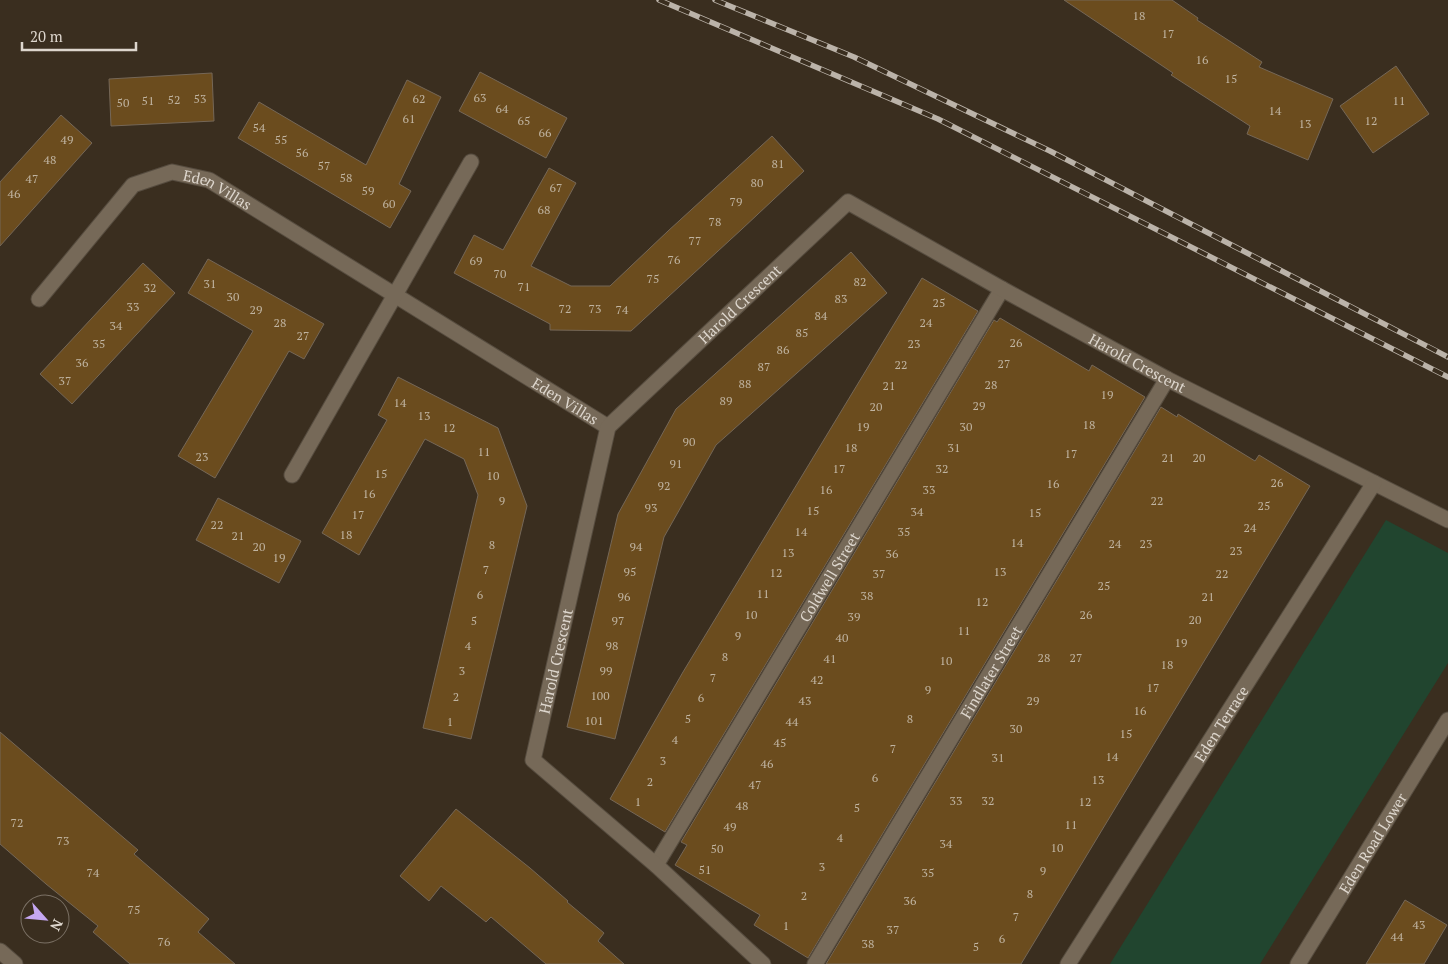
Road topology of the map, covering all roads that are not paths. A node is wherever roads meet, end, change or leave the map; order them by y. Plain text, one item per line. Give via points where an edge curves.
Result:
1 (471, 162) dead end
2 (1002, 289) junction
3 (395, 295) junction
4 (39, 299) dead end
5 (1167, 379) junction
6 (608, 428) junction
7 (292, 475) dead end
8 (1374, 483) junction
9 (1448, 520) edge
10 (1448, 720) edge
11 (1442, 743) edge
12 (656, 865) junction
13 (0, 952) edge
14 (15, 964) edge
15 (763, 964) edge
16 (815, 964) edge
17 (1068, 964) edge
18 (1298, 964) edge

1 - 3 street
2 - 5 street, Harold Crescent
2 - 6 street, Harold Crescent via 848,202
2 - 12 street, Coldwell Street
3 - 4 street, Eden Villas via 209,180 172,172 133,185
3 - 6 street, Eden Villas
3 - 7 street
5 - 8 street, Harold Crescent
5 - 16 street, Findlater Street
6 - 12 street, Harold Crescent via 533,760
8 - 9 street, Harold Crescent
8 - 17 street, Eden Terrace
10 - 11 street, Eden Road Lower
11 - 18 street, Eden Road Lower
12 - 15 street, Harold Crescent
13 - 14 street

